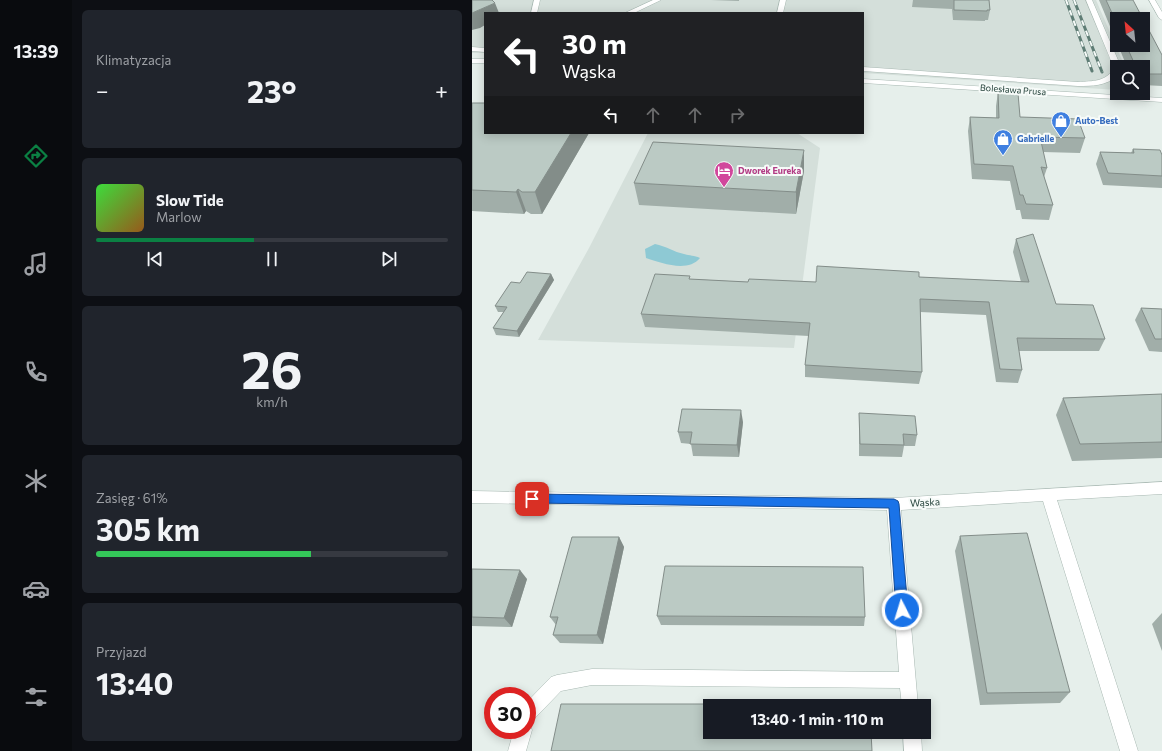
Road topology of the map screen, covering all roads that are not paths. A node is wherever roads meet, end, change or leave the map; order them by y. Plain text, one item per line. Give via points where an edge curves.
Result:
1 (537, 0) edge
2 (658, 0) edge
3 (783, 0) edge
4 (1089, 0) edge
5 (1152, 0) edge
6 (534, 12) edge
7 (630, 12) edge
8 (780, 12) edge
9 (1162, 18) edge
10 (472, 50) edge
11 (484, 50) edge
12 (1114, 60) edge
13 (472, 61) edge
14 (484, 61) edge
15 (864, 69) edge
16 (1110, 79) edge
17 (864, 81) edge
18 (1162, 100) edge
19 (1162, 488) edge
20 (1048, 495) junction
21 (472, 497) edge
22 (894, 504) junction
23 (908, 680) junction
24 (909, 699) edge
25 (536, 705) edge
26 (520, 739) edge
27 (912, 739) edge
28 (517, 751) edge
29 (913, 751) edge
30 (1129, 751) edge

1 - 6 street
2 - 7 street
3 - 8 street
4 - 12 street
5 - 9 street
10 - 11 street
13 - 14 street
15 - 16 street via 1078,84
17 - 18 street, Bolesława Prusa
19 - 20 street, Wąska
20 - 22 street, Wąska
20 - 30 street
21 - 22 street, Wąska
22 - 23 street
23 - 24 street
23 - 25 street via 592,677 557,683
26 - 28 street
27 - 29 street

